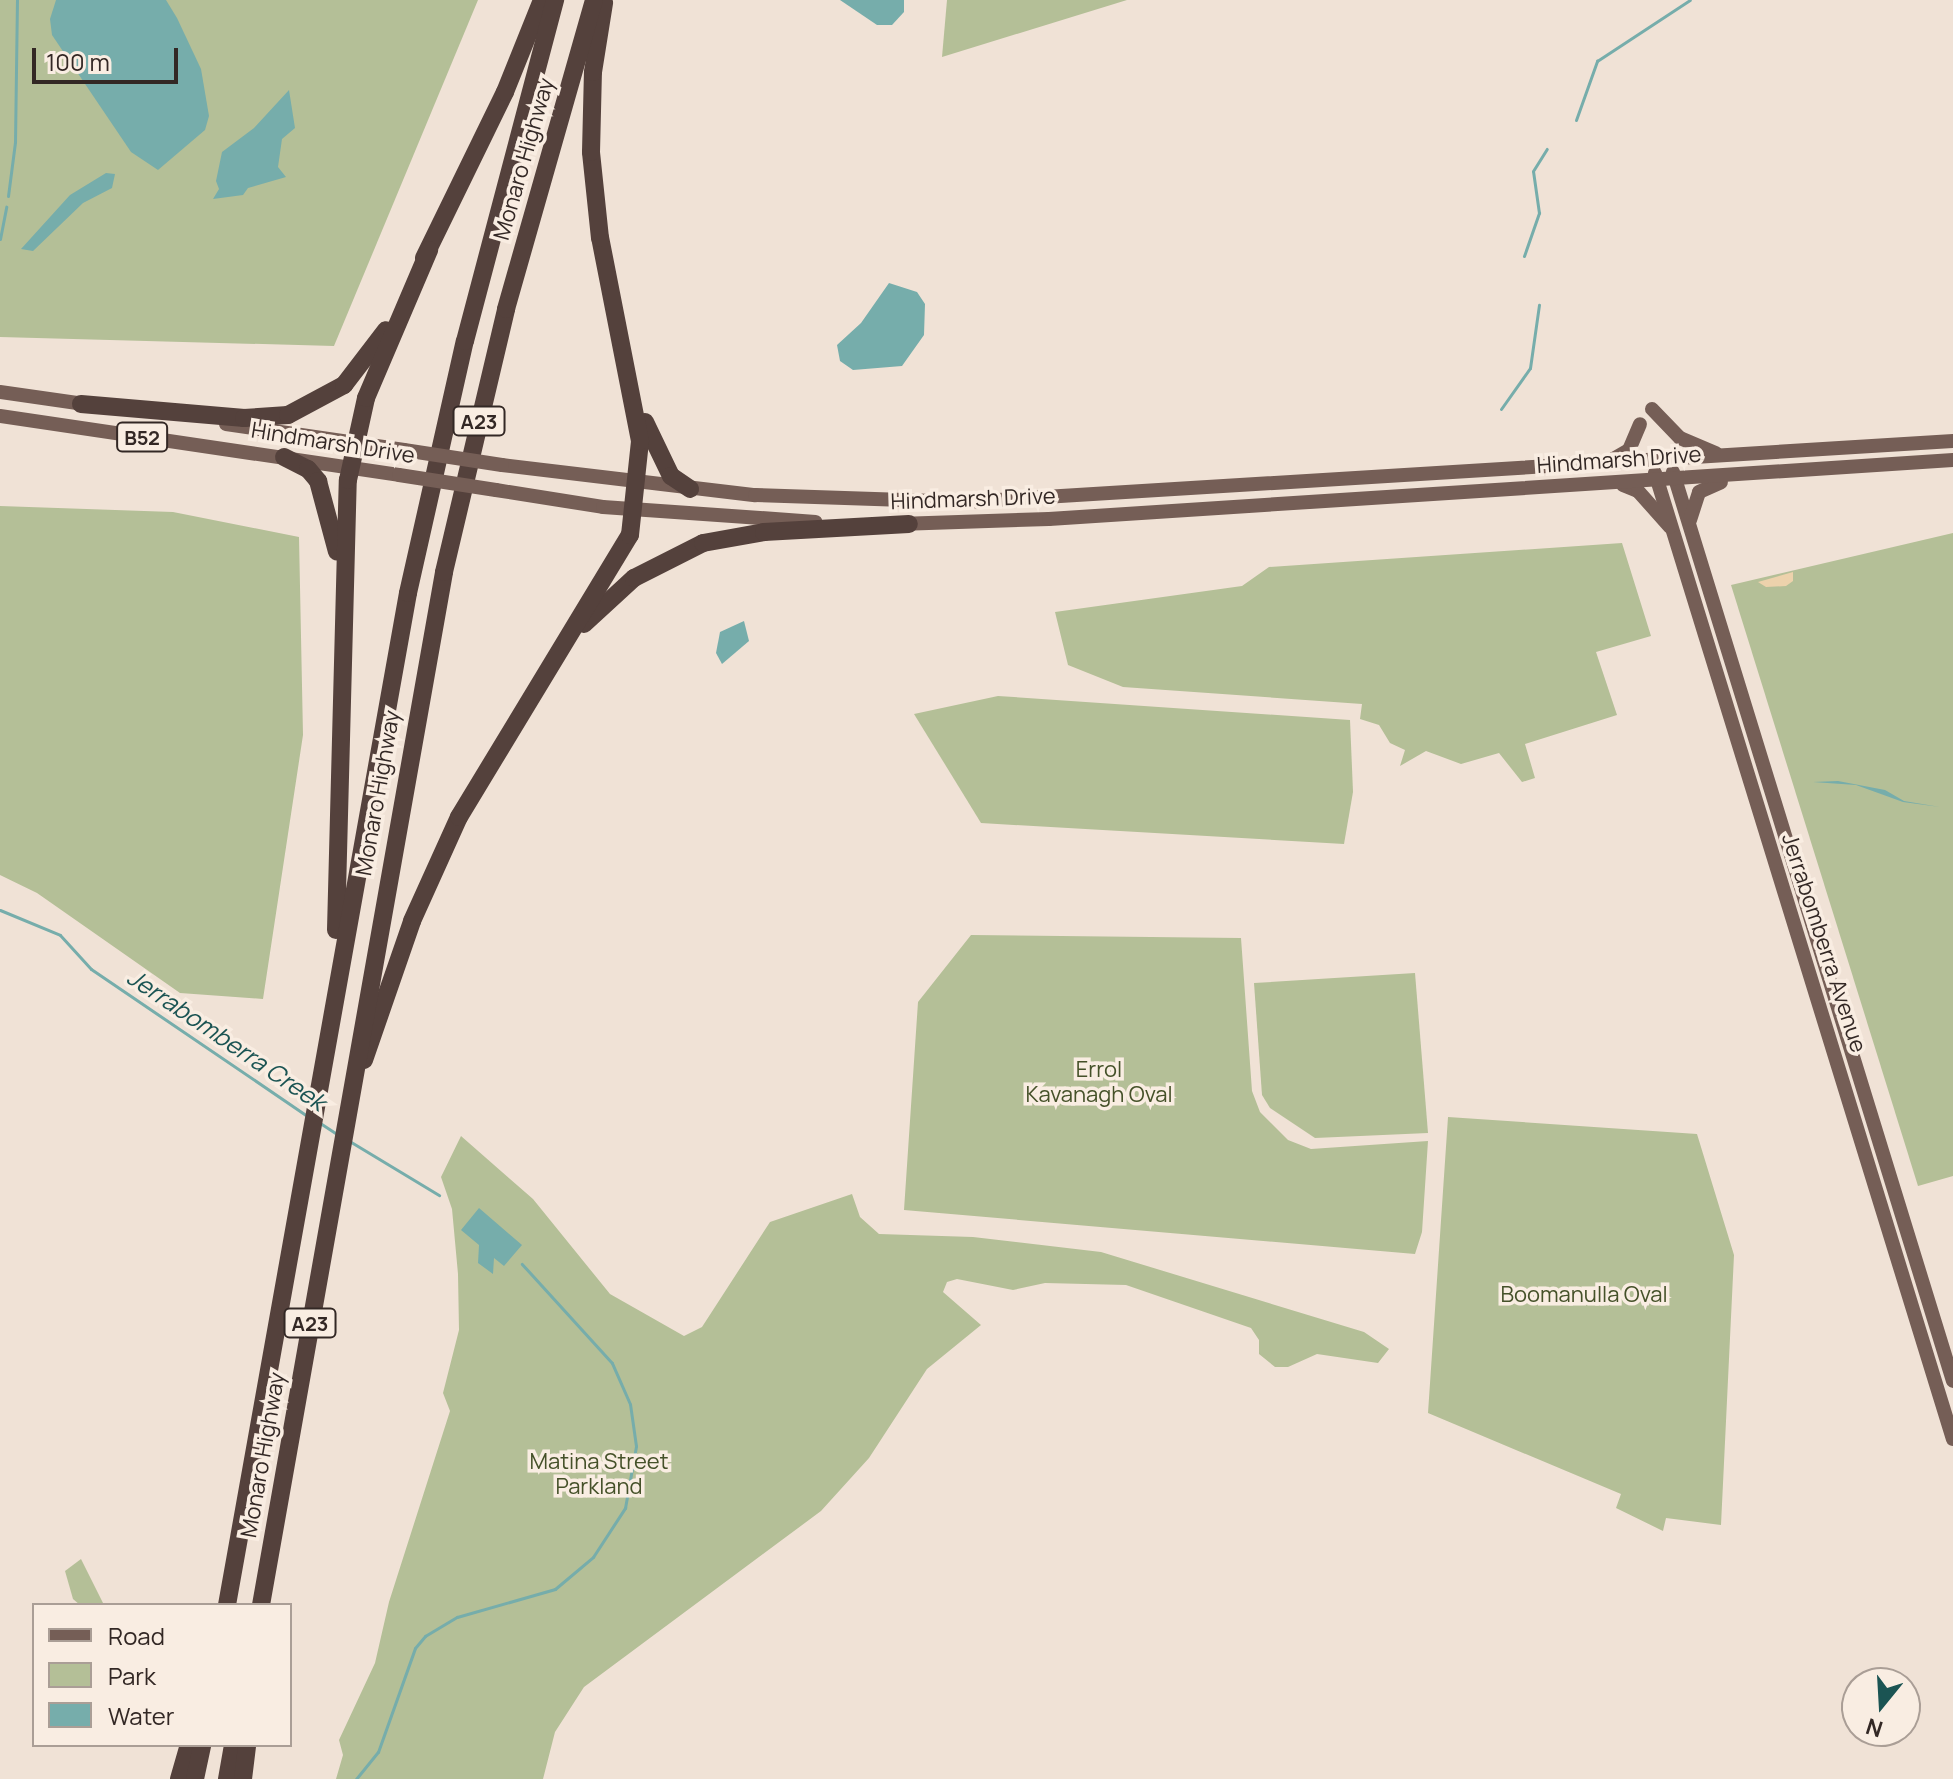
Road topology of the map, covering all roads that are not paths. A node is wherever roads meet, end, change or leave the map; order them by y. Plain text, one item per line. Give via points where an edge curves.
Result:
1 (542, 0) edge
2 (555, 0) edge
3 (594, 0) edge
4 (605, 0) edge
5 (429, 250) junction
6 (623, 359) junction
7 (0, 392) edge
8 (81, 404) junction
9 (1652, 409) dead end
10 (0, 416) edge
11 (1640, 424) dead end
12 (1953, 441) edge
13 (358, 444) junction
14 (1734, 456) junction
15 (284, 457) junction
16 (1670, 460) junction
17 (1953, 460) edge
18 (1651, 461) junction
19 (1604, 464) junction
20 (349, 468) junction
21 (1781, 471) junction
22 (1675, 479) junction
23 (1657, 481) junction
24 (636, 483) junction
25 (1618, 483) junction
26 (690, 489) junction
27 (633, 509) junction
28 (909, 524) junction
29 (1690, 525) junction
30 (1675, 533) junction
31 (345, 611) junction
32 (514, 719) junction
33 (1753, 733) junction
34 (1744, 755) junction
35 (1764, 768) junction
36 (326, 1036) junction
37 (347, 1124) junction
38 (1933, 1316) junction
39 (1918, 1322) junction
40 (1953, 1381) edge
41 (1953, 1439) edge
42 (235, 1553) junction
43 (217, 1603) edge
44 (227, 1603) edge
45 (261, 1603) edge
46 (188, 1747) edge
47 (202, 1747) edge
48 (233, 1747) edge
49 (247, 1747) edge
50 (179, 1779) edge
51 (195, 1779) edge
52 (227, 1779) edge
53 (243, 1779) edge

1 - 5 highway via 505,92
2 - 36 highway, Monaro Highway / A23 via 442,433
3 - 37 highway, Monaro Highway / A23 via 506,309 444,572
4 - 6 highway via 593,72 591,152
5 - 8 highway via 361,367 331,396 308,408 244,418
5 - 13 highway via 366,398
6 - 24 highway via 640,441
6 - 26 highway via 665,467
7 - 8 main road, Hindmarsh Drive / B52
8 - 13 main road, Hindmarsh Drive / B52
9 - 14 main road via 1680,438
10 - 15 main road, Hindmarsh Drive / B52
11 - 19 main road via 1629,450
12 - 14 main road, Hindmarsh Drive
13 - 20 highway
13 - 24 main road, Hindmarsh Drive / B52, bridge
14 - 16 main road, Hindmarsh Drive
15 - 20 main road, Hindmarsh Drive / B52
15 - 31 highway via 308,469 321,488 332,522
16 - 18 main road, Hindmarsh Drive
16 - 22 main road, Jerrabomberra Avenue
17 - 21 main road, Hindmarsh Drive
18 - 19 main road, Hindmarsh Drive
18 - 23 main road, Jerrabomberra Avenue
19 - 26 main road, Hindmarsh Drive via 965,502 824,500
20 - 27 main road, Hindmarsh Drive / B52, bridge
20 - 31 highway
21 - 22 main road, Hindmarsh Drive
21 - 29 main road via 1706,486 1694,501
22 - 23 main road, Hindmarsh Drive
22 - 29 main road, Jerrabomberra Avenue
23 - 25 main road, Hindmarsh Drive
23 - 30 main road, Jerrabomberra Avenue
24 - 26 main road, Hindmarsh Drive
24 - 27 highway
25 - 28 main road, Hindmarsh Drive
25 - 30 main road via 1638,491
27 - 28 main road, Hindmarsh Drive
27 - 32 highway via 625,545
28 - 32 highway via 747,533 675,554 634,578 596,610
29 - 33 main road, Jerrabomberra Avenue
30 - 34 main road, Jerrabomberra Avenue
31 - 36 highway via 338,900
32 - 37 highway via 459,817 412,921
33 - 34 main road
33 - 35 main road, Jerrabomberra Avenue
34 - 35 main road
34 - 39 main road, Jerrabomberra Avenue
35 - 38 main road, Jerrabomberra Avenue
36 - 42 highway, Monaro Highway / A23
37 - 45 highway, Monaro Highway / A23
38 - 39 main road
38 - 40 main road, Jerrabomberra Avenue
39 - 41 main road, Jerrabomberra Avenue
42 - 43 highway, A23 via 223,1574
42 - 44 highway, Monaro Highway
46 - 50 highway
47 - 51 highway
48 - 52 highway
49 - 53 highway

